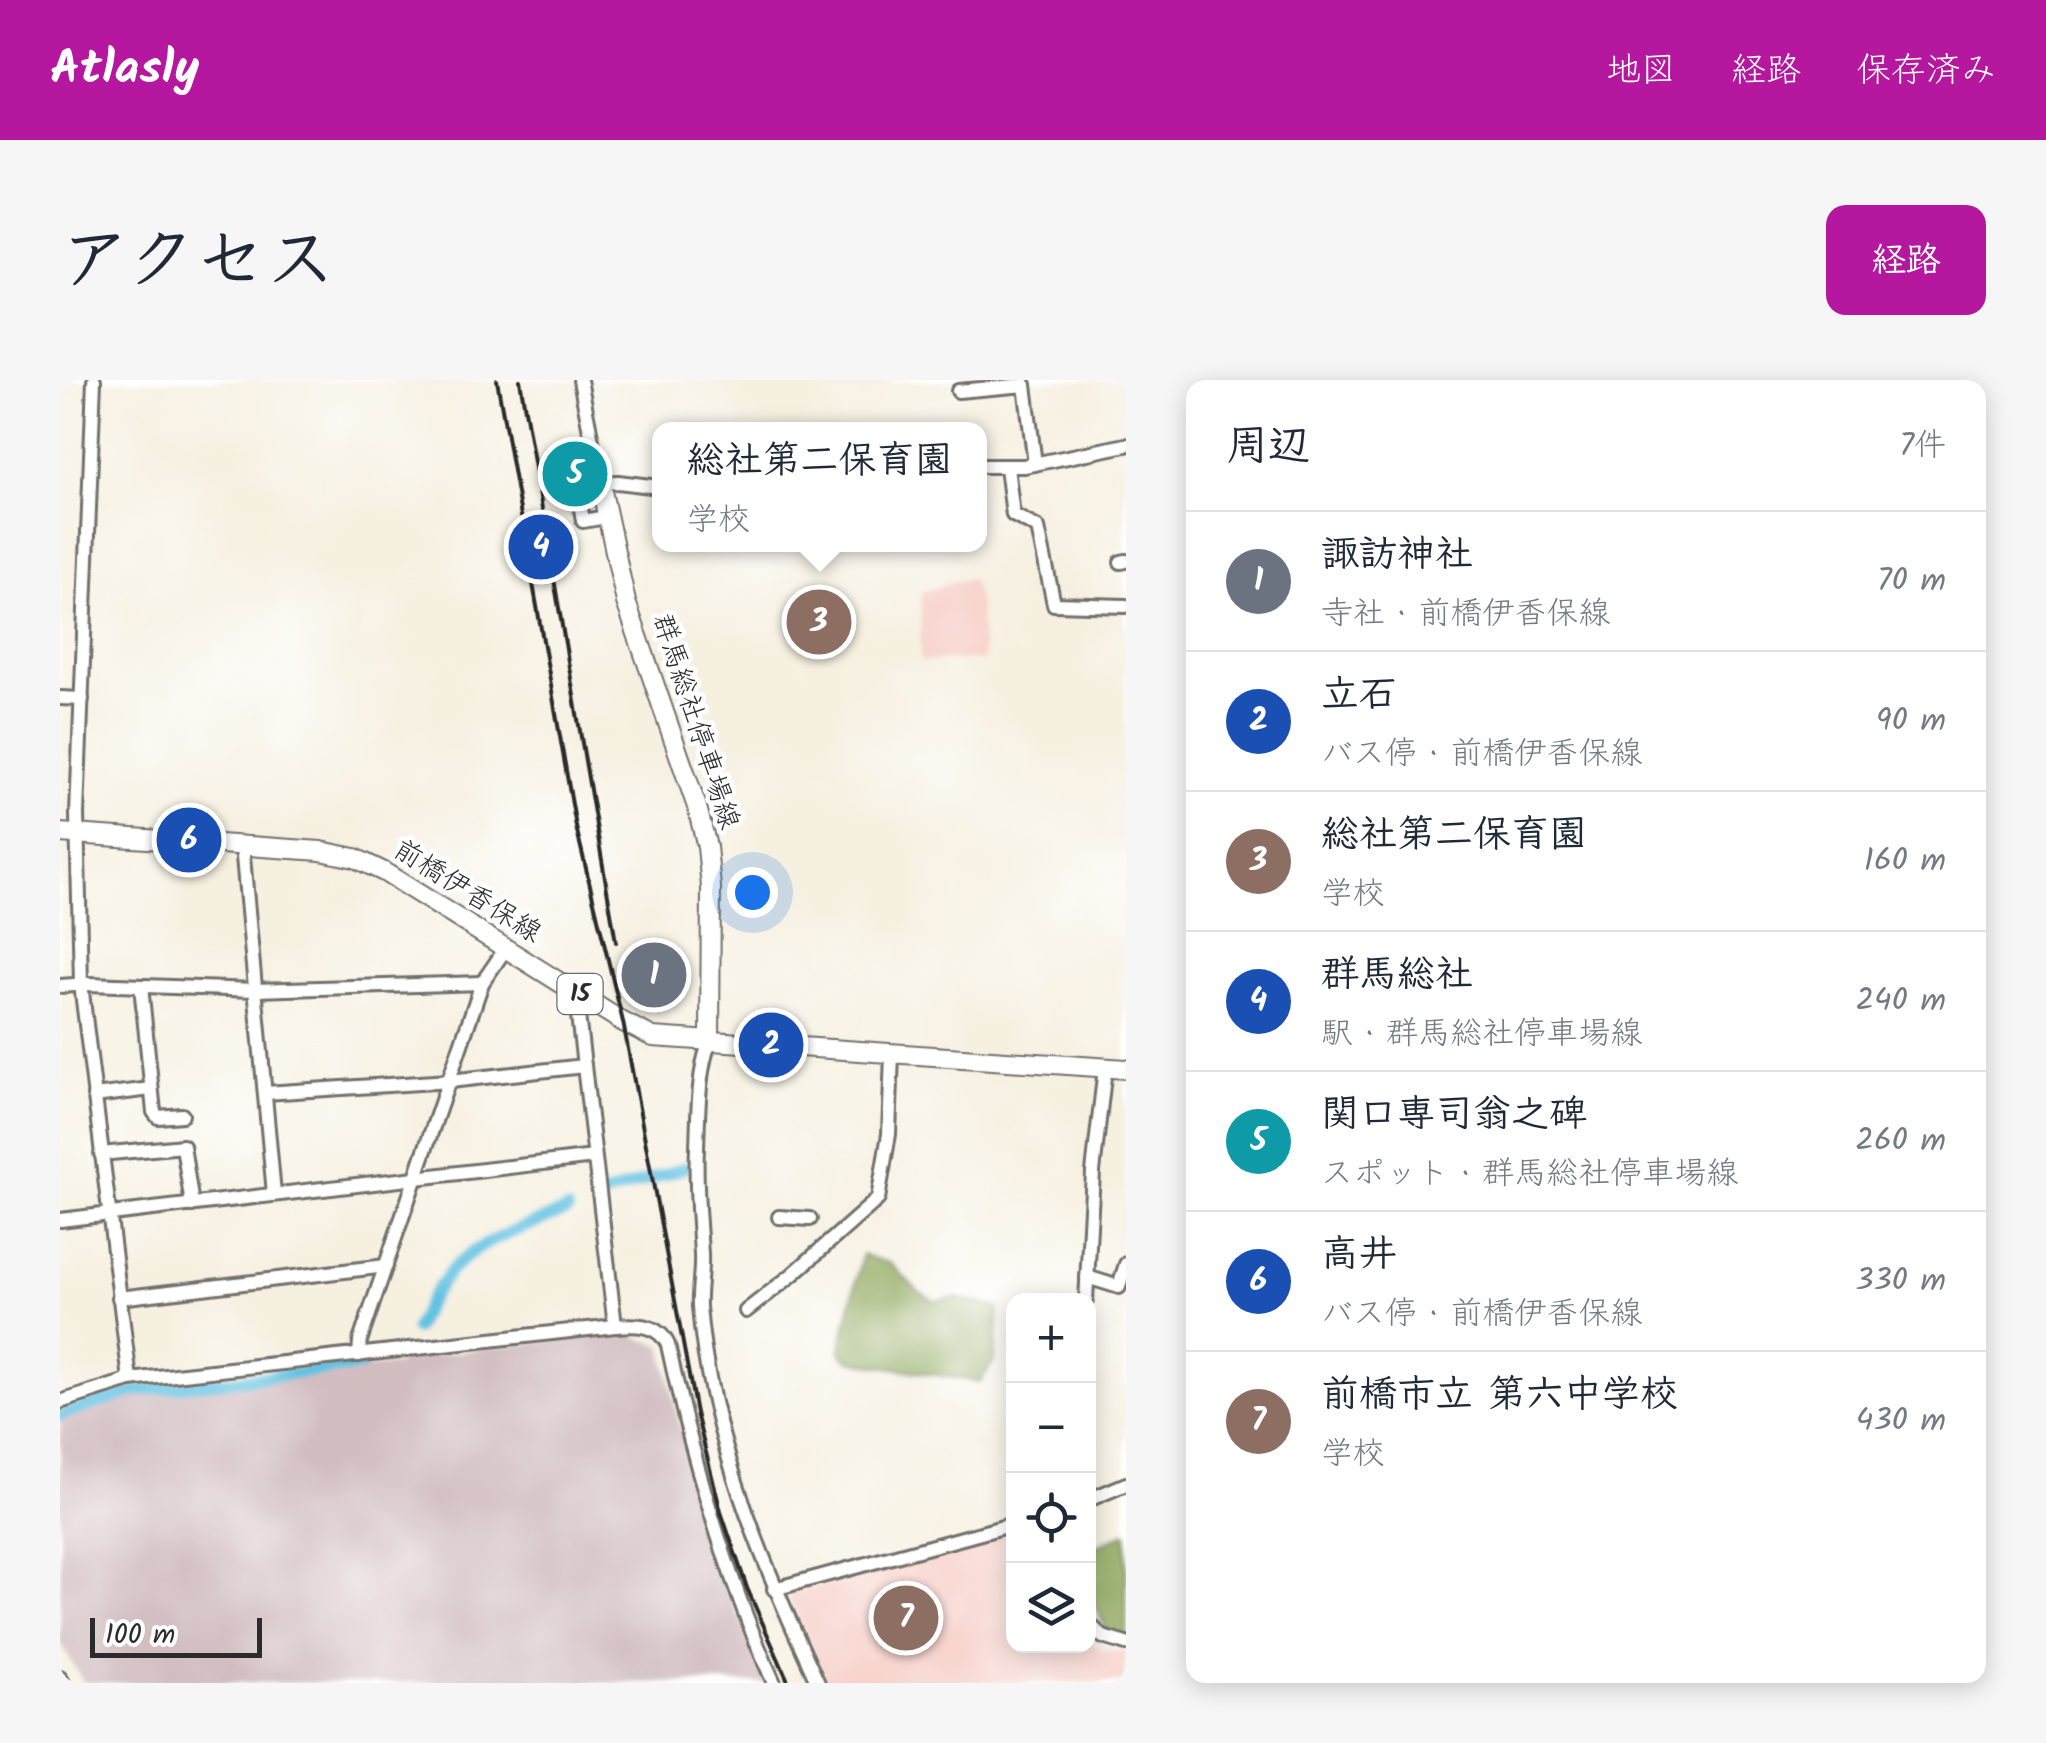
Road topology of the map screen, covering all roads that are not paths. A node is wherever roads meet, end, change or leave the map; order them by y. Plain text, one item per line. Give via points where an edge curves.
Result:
1 (94, 380) edge
2 (580, 380) edge
3 (958, 391) dead end
4 (1126, 445) edge
5 (1035, 464) junction
6 (987, 466) edge
7 (1006, 467) junction
8 (600, 482) junction
9 (652, 486) edge
10 (1126, 606) edge
11 (60, 698) edge
12 (82, 699) junction
13 (69, 834) edge
14 (242, 846) junction
15 (506, 948) junction
16 (482, 983) junction
17 (81, 984) junction
18 (60, 986) edge
19 (140, 986) junction
20 (254, 990) junction
21 (582, 996) junction
22 (710, 1042) junction
23 (892, 1054) junction
24 (584, 1066) junction
25 (1106, 1068) junction
26 (1126, 1070) edge
27 (450, 1081) junction
28 (151, 1089) junction
29 (265, 1093) junction
30 (94, 1096) junction
31 (182, 1115) dead end
32 (101, 1154) junction
33 (594, 1157) junction
34 (416, 1178) junction
35 (274, 1194) junction
36 (192, 1204) junction
37 (108, 1215) junction
38 (779, 1217) dead end
39 (810, 1219) dead end
40 (60, 1220) edge
41 (1126, 1264) edge
42 (386, 1266) junction
43 (1087, 1277) junction
44 (1086, 1293) edge
45 (120, 1298) junction
46 (746, 1311) dead end
47 (615, 1326) junction
48 (359, 1356) junction
49 (130, 1380) junction
50 (60, 1402) edge
51 (1126, 1484) edge
52 (1096, 1497) edge
53 (1006, 1526) edge
54 (774, 1590) junction
55 (1096, 1631) edge
56 (1126, 1644) edge
57 (774, 1683) edge
58 (818, 1683) edge

1 - 12 street
2 - 8 street
3 - 5 street via 1024,384
4 - 5 street
5 - 7 street
6 - 7 street
7 - 10 street via 1013,516 1038,528 1054,604
8 - 9 street
8 - 22 main road, 群馬総社停車場線 via 626,602 707,847
11 - 12 street
12 - 13 street
13 - 14 main road, 前橋伊香保線 / 15
13 - 17 street
14 - 15 main road, 前橋伊香保線 / 15 via 355,858
14 - 20 street
15 - 16 street
15 - 21 main road, 前橋伊香保線 / 15
16 - 20 street
16 - 27 street
17 - 18 street
17 - 19 street
17 - 30 street
19 - 20 street
19 - 28 street
20 - 29 street
21 - 22 main road, 前橋伊香保線 / 15 via 653,1037
21 - 24 street via 577,1006
22 - 23 main road, 前橋伊香保線 / 15
22 - 54 street via 696,1167 699,1310 722,1435
23 - 25 main road, 前橋伊香保線 / 15
23 - 46 street via 878,1199
24 - 27 street
24 - 33 street
25 - 26 main road, 前橋伊香保線 / 15
25 - 43 street
27 - 29 street
27 - 34 street
28 - 30 street
28 - 31 street via 158,1117
29 - 35 street
30 - 32 street
32 - 36 street via 183,1146
32 - 37 street
33 - 34 street
33 - 47 street
34 - 35 street
34 - 42 street
35 - 36 street
36 - 37 street
37 - 40 street
37 - 45 street
38 - 39 street
41 - 43 street via 1119,1287
42 - 45 street
42 - 48 street
43 - 44 street
45 - 49 street
47 - 48 street
47 - 57 street via 647,1327 665,1339 722,1549
48 - 49 street
49 - 50 street
51 - 52 street
53 - 54 street
54 - 58 street
55 - 56 street

